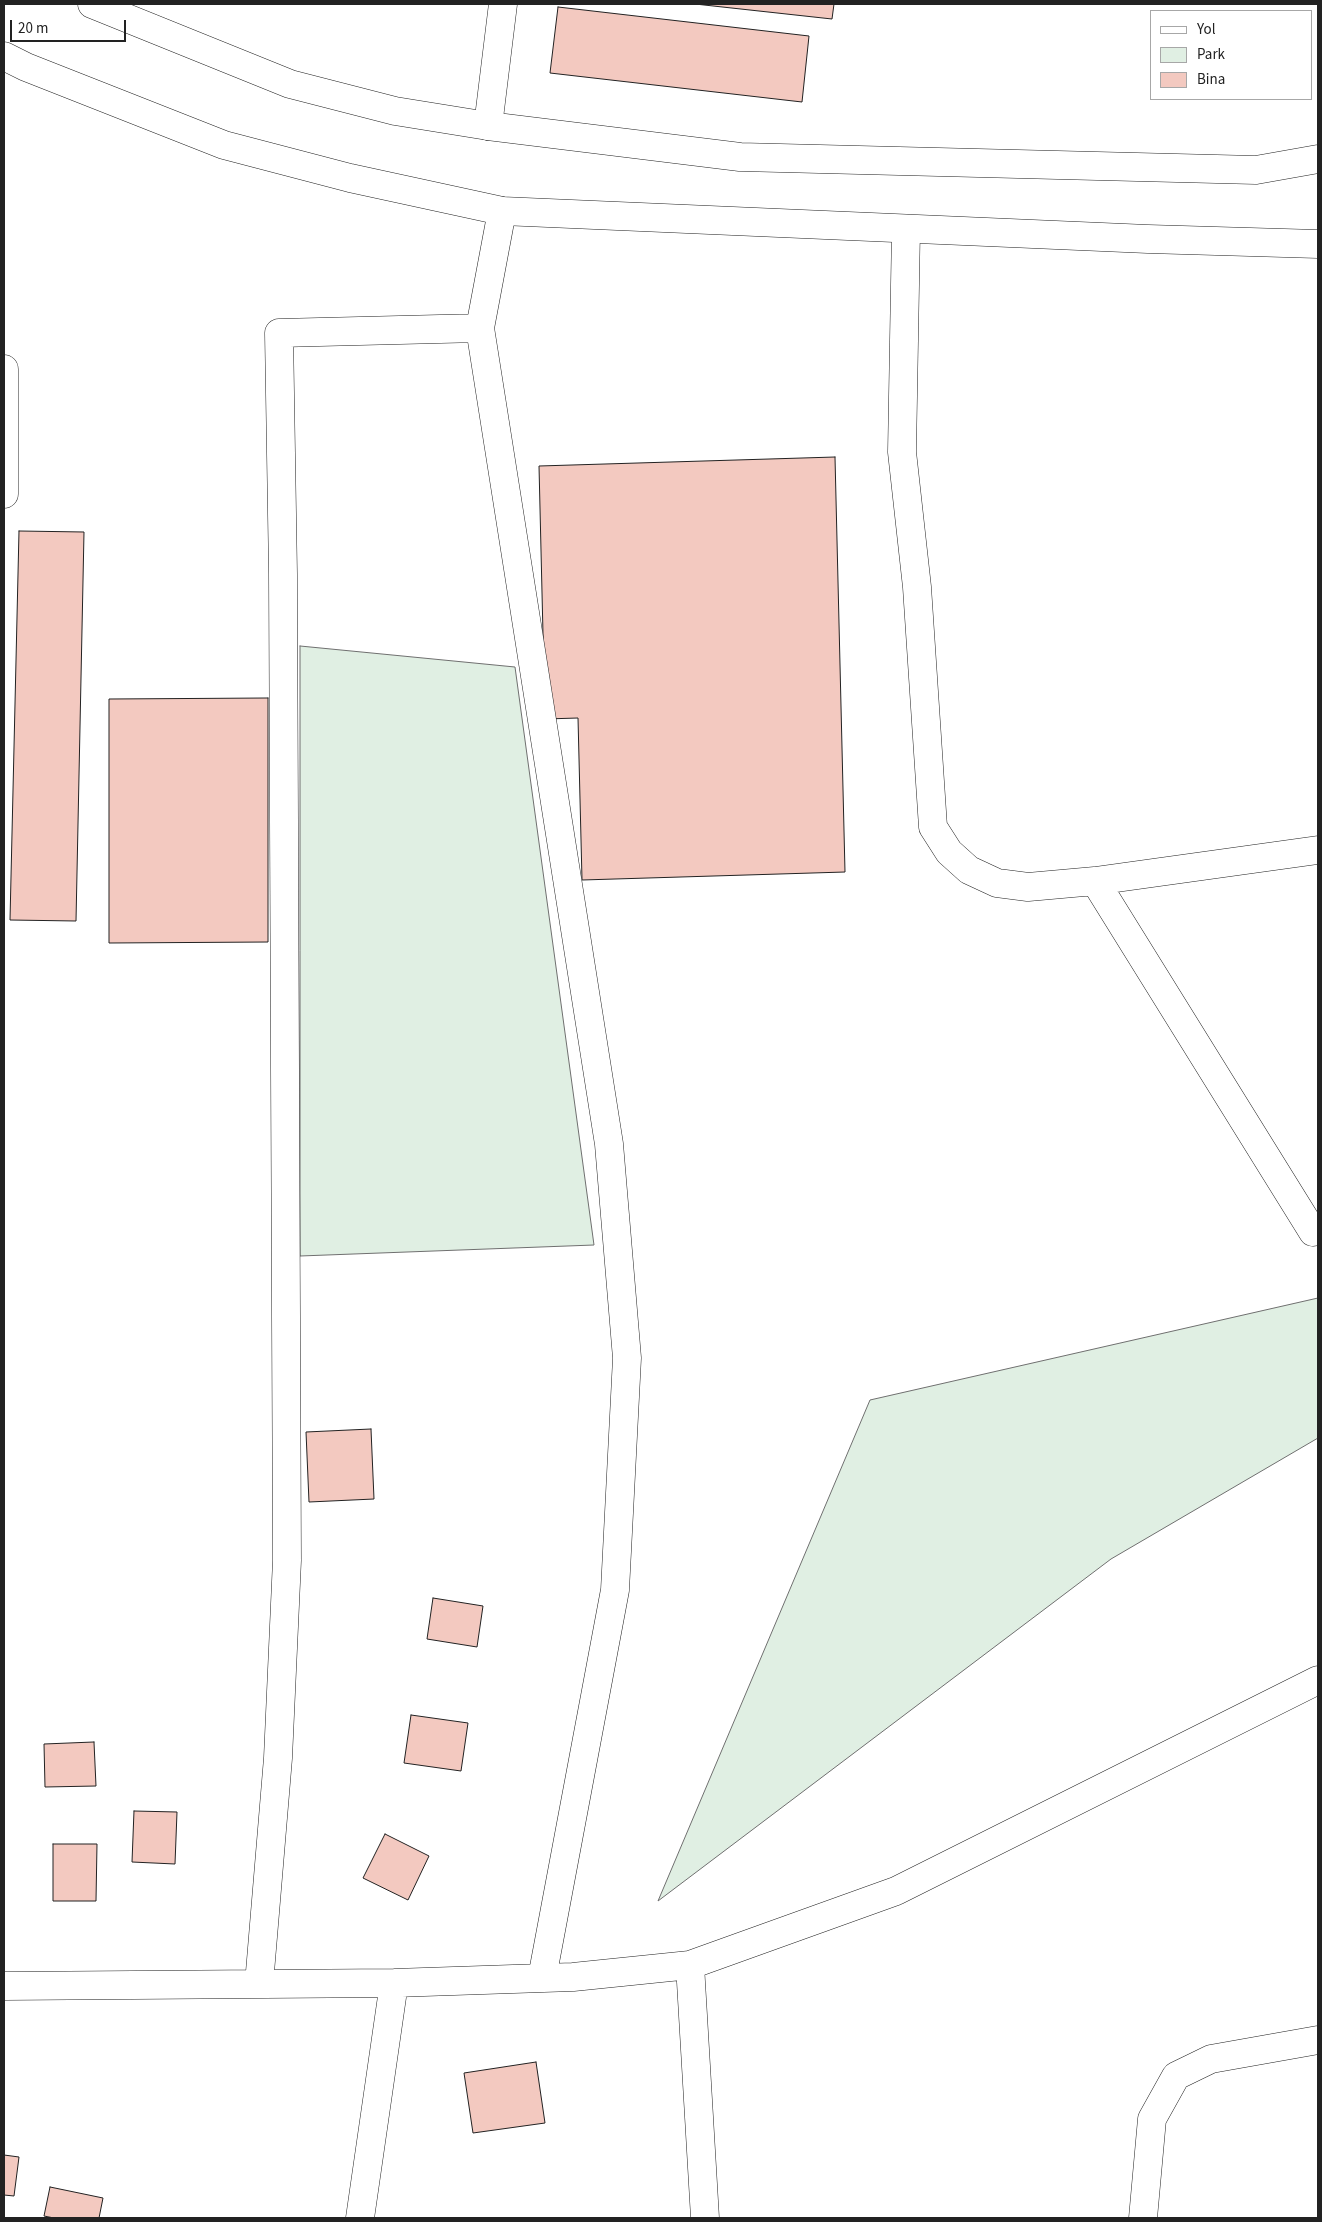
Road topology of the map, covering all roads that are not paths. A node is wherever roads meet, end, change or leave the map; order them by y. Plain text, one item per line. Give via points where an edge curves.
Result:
1 (92, 4) edge
2 (503, 4) edge
3 (4, 56) edge
4 (488, 126) junction
5 (1318, 159) edge
6 (502, 211) junction
7 (906, 229) junction
8 (1318, 244) edge
9 (480, 328) junction
10 (4, 369) edge
11 (4, 494) edge
12 (1318, 850) edge
13 (1095, 881) junction
14 (1313, 1232) dead end
15 (1318, 1680) edge
16 (690, 1965) junction
17 (542, 1978) junction
18 (394, 1983) junction
19 (259, 1984) junction
20 (4, 1986) edge
21 (1318, 2040) edge
22 (360, 2218) edge
23 (705, 2218) edge
24 (1143, 2218) edge

1 - 4 street via 290,84 395,111
2 - 4 street
3 - 6 street via 224,145 350,178
4 - 5 street via 740,157 1256,170
6 - 7 street
6 - 9 street
7 - 8 street
7 - 13 street via 902,452 917,587 933,827 949,852 969,870 997,883 1028,887
9 - 17 street via 609,1144 627,1358 615,1590
9 - 19 street via 279,332 287,1560 278,1758
10 - 11 street
12 - 13 street
13 - 14 street
15 - 16 street via 896,1891
16 - 17 street
16 - 23 street
17 - 18 street
18 - 19 street
18 - 22 street
19 - 20 street
21 - 24 street via 1211,2059 1176,2076 1152,2119

